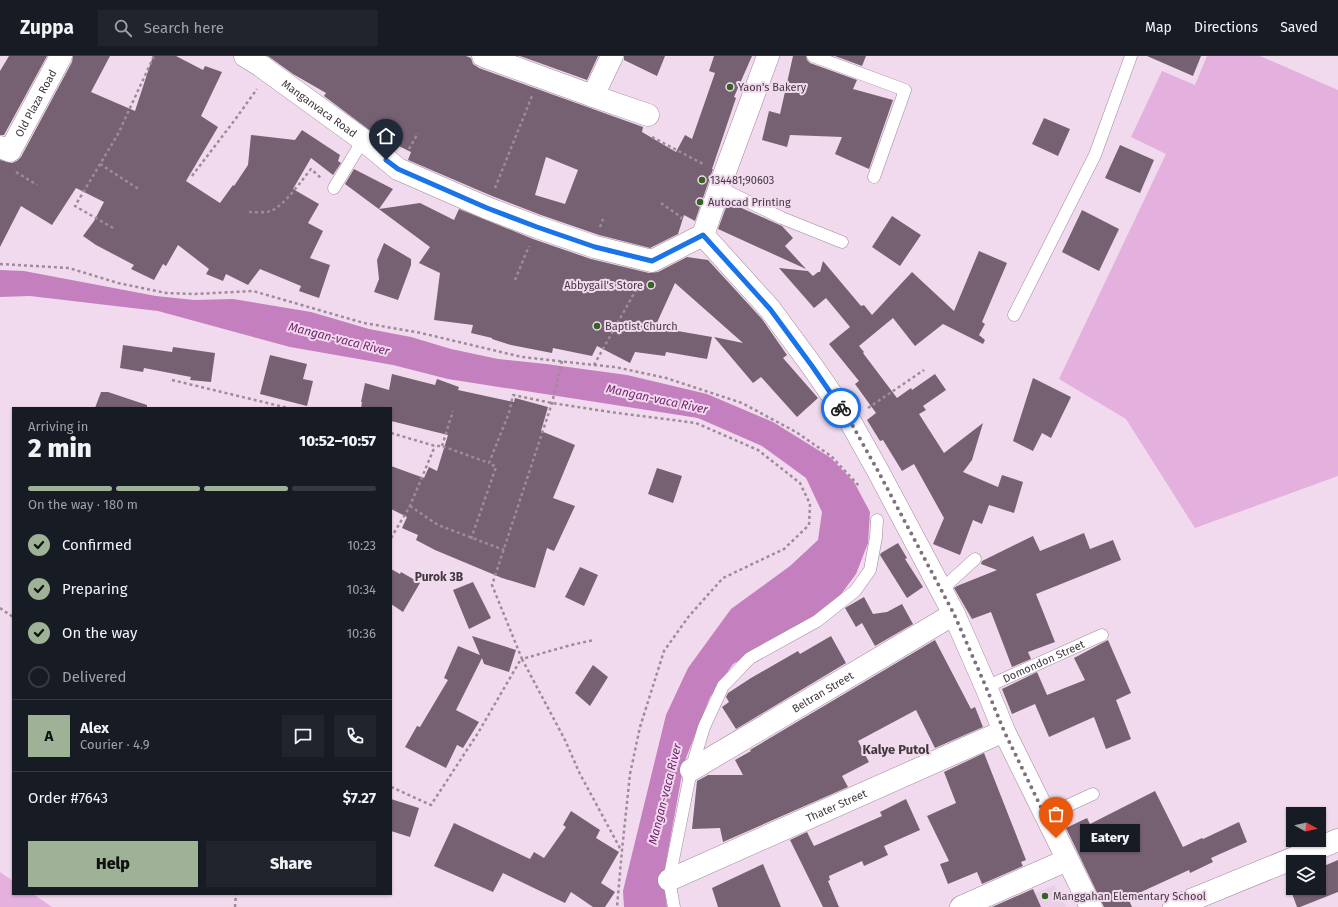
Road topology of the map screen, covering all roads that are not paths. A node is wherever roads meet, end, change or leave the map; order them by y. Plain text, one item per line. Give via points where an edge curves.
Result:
1 (61, 56) edge
2 (245, 56) edge
3 (483, 56) edge
4 (612, 56) edge
5 (768, 56) edge
6 (812, 56) edge
7 (1130, 56) edge
8 (593, 96) junction
9 (648, 115) road end
10 (363, 140) junction
11 (5, 149) edge
12 (874, 177) dead end
13 (722, 180) junction
14 (334, 188) dead end
15 (703, 235) junction
16 (842, 242) dead end
17 (1014, 315) dead end
18 (877, 520) road end
19 (974, 559) dead end
20 (941, 590) junction
21 (954, 614) junction
22 (1102, 635) dead end
23 (986, 687) junction
24 (1004, 731) junction
25 (691, 770) junction
26 (1093, 794) dead end
27 (1045, 816) junction
28 (1338, 840) edge
29 (1067, 860) junction
30 (669, 880) junction
31 (674, 907) edge
32 (961, 907) edge
33 (1091, 907) edge
34 (1174, 907) edge

1 - 11 street, Old Plaza Road
2 - 10 street, Manganvaca Road
3 - 8 street
4 - 8 street
5 - 13 street
6 - 12 lane via 905,90
7 - 17 lane via 1095,155
8 - 9 street
10 - 14 lane
10 - 15 street, Manganvaca Road via 398,169 487,208 595,247 652,261
13 - 15 street
13 - 16 lane via 782,218
15 - 20 street via 770,309 850,421
18 - 25 lane via 870,570 855,591 817,622 750,658 723,686 704,727
19 - 20 lane
20 - 21 street
21 - 23 street
21 - 25 street, Beltran Street
22 - 23 lane, Domondon Street
23 - 24 street
24 - 27 street
24 - 30 street, Thater Street
25 - 30 lane
26 - 27 lane
27 - 29 street
28 - 34 street
29 - 32 street
29 - 33 street
30 - 31 lane

